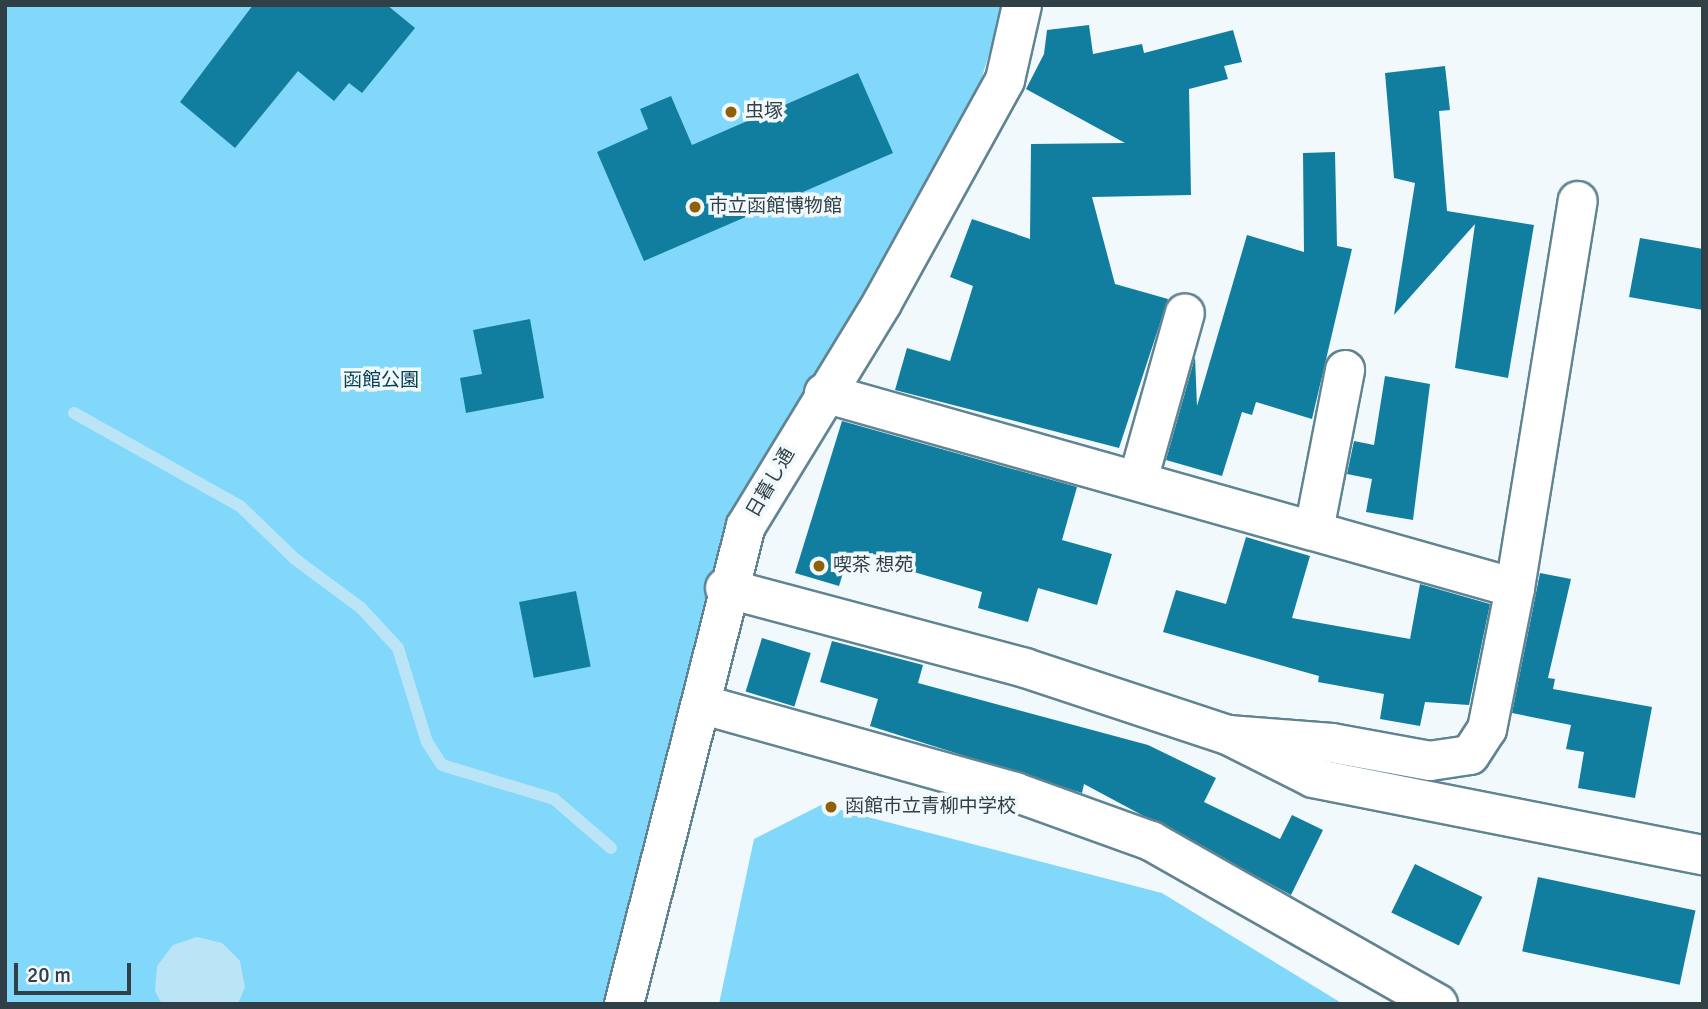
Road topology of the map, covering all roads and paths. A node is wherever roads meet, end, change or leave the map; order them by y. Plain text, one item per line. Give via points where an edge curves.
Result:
1 (1022, 5) edge
2 (1578, 201) dead end
3 (1185, 313) dead end
4 (1345, 370) dead end
5 (824, 393) junction
6 (1138, 480) junction
7 (1314, 530) junction
8 (726, 588) junction
9 (1515, 588) junction
10 (704, 705) junction
11 (1228, 736) junction
12 (1703, 855) edge
13 (624, 1004) edge
14 (1438, 1004) edge

1 - 5 street, 日暮し通 via 1005,80 882,303
2 - 9 street
3 - 6 street
4 - 7 street
5 - 6 street
5 - 8 street, 日暮し通 via 752,515
6 - 7 street
7 - 9 street
8 - 10 street, 日暮し通
8 - 11 street via 1025,668
9 - 11 street via 1487,729 1470,755 1430,761 1332,743
10 - 13 street, 日暮し通
10 - 14 street via 1015,792 1151,841
11 - 12 street via 1313,778

